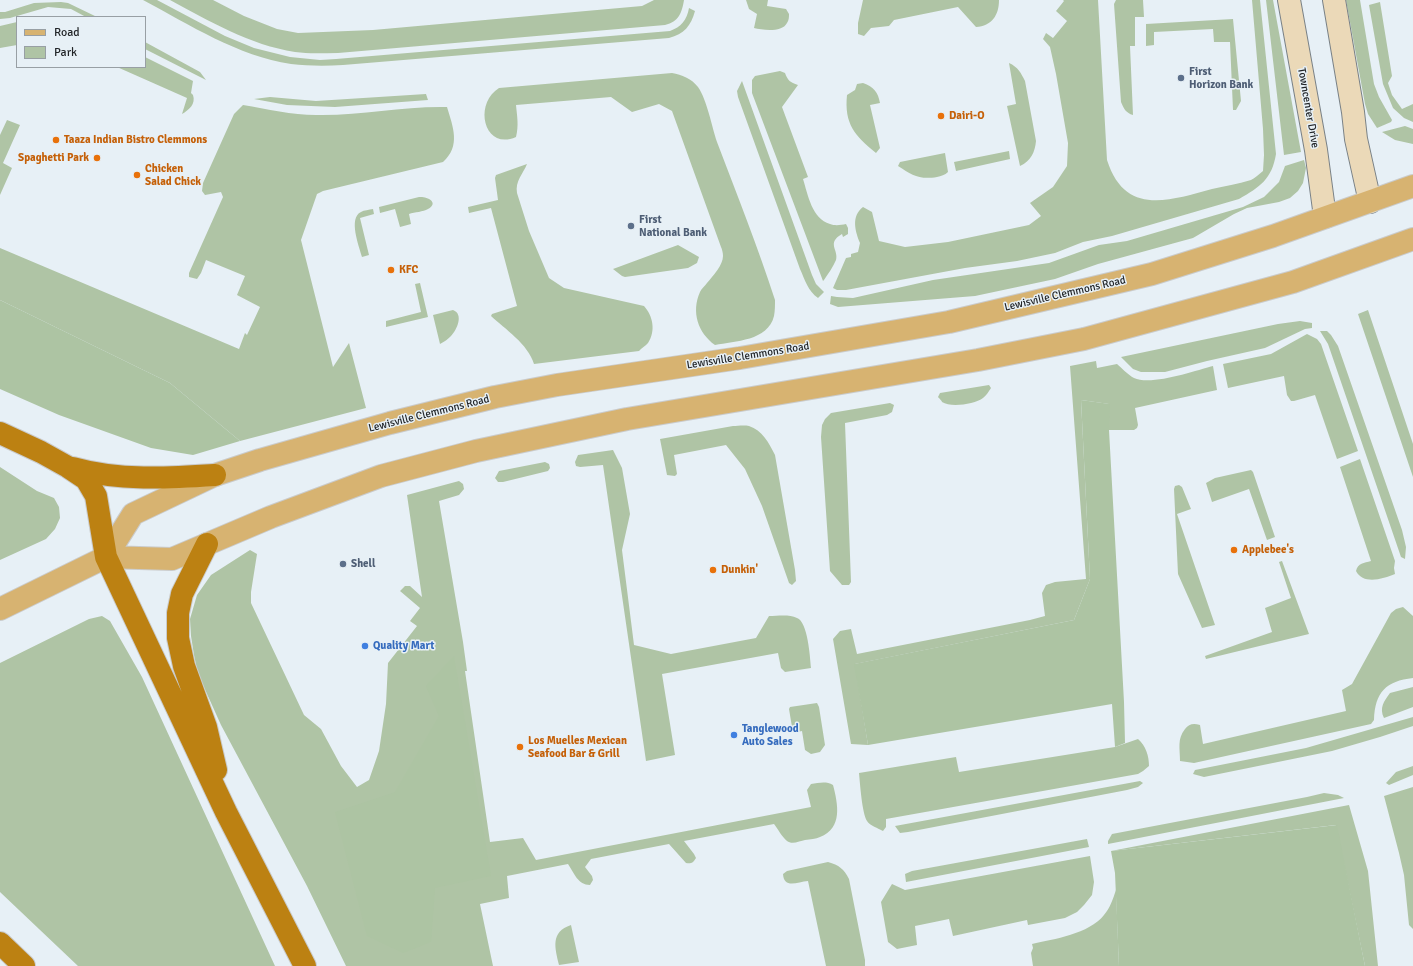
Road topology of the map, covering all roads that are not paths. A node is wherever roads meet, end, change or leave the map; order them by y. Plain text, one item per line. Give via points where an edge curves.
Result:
1 (1289, 0) edge
2 (1334, 0) edge
3 (1413, 186) edge
4 (1370, 202) junction
5 (1325, 217) junction
6 (1413, 239) edge
7 (0, 433) edge
8 (68, 467) junction
9 (216, 475) junction
10 (207, 544) junction
11 (106, 557) junction
12 (0, 609) edge
13 (226, 812) junction
14 (0, 943) edge
15 (24, 966) edge
16 (305, 966) edge

1 - 5 street, Towncenter Drive via 1316,150
2 - 4 street via 1356,139
3 - 4 main road, Lewisville Clemmons Road
4 - 5 main road, Lewisville Clemmons Road
5 - 9 main road, Lewisville Clemmons Road via 1152,274 987,313 747,357 557,385 495,398 390,423
6 - 10 main road via 1293,282 1084,339 978,360 627,419 476,451 381,476
7 - 8 highway
8 - 9 highway via 115,477
8 - 11 highway via 86,479 96,496
9 - 11 main road, Lewisville Clemmons Road via 133,514
10 - 11 main road via 172,559
10 - 13 highway via 182,594 178,614 178,638 184,666 206,727
11 - 12 main road
11 - 13 highway
13 - 16 highway
14 - 15 highway

